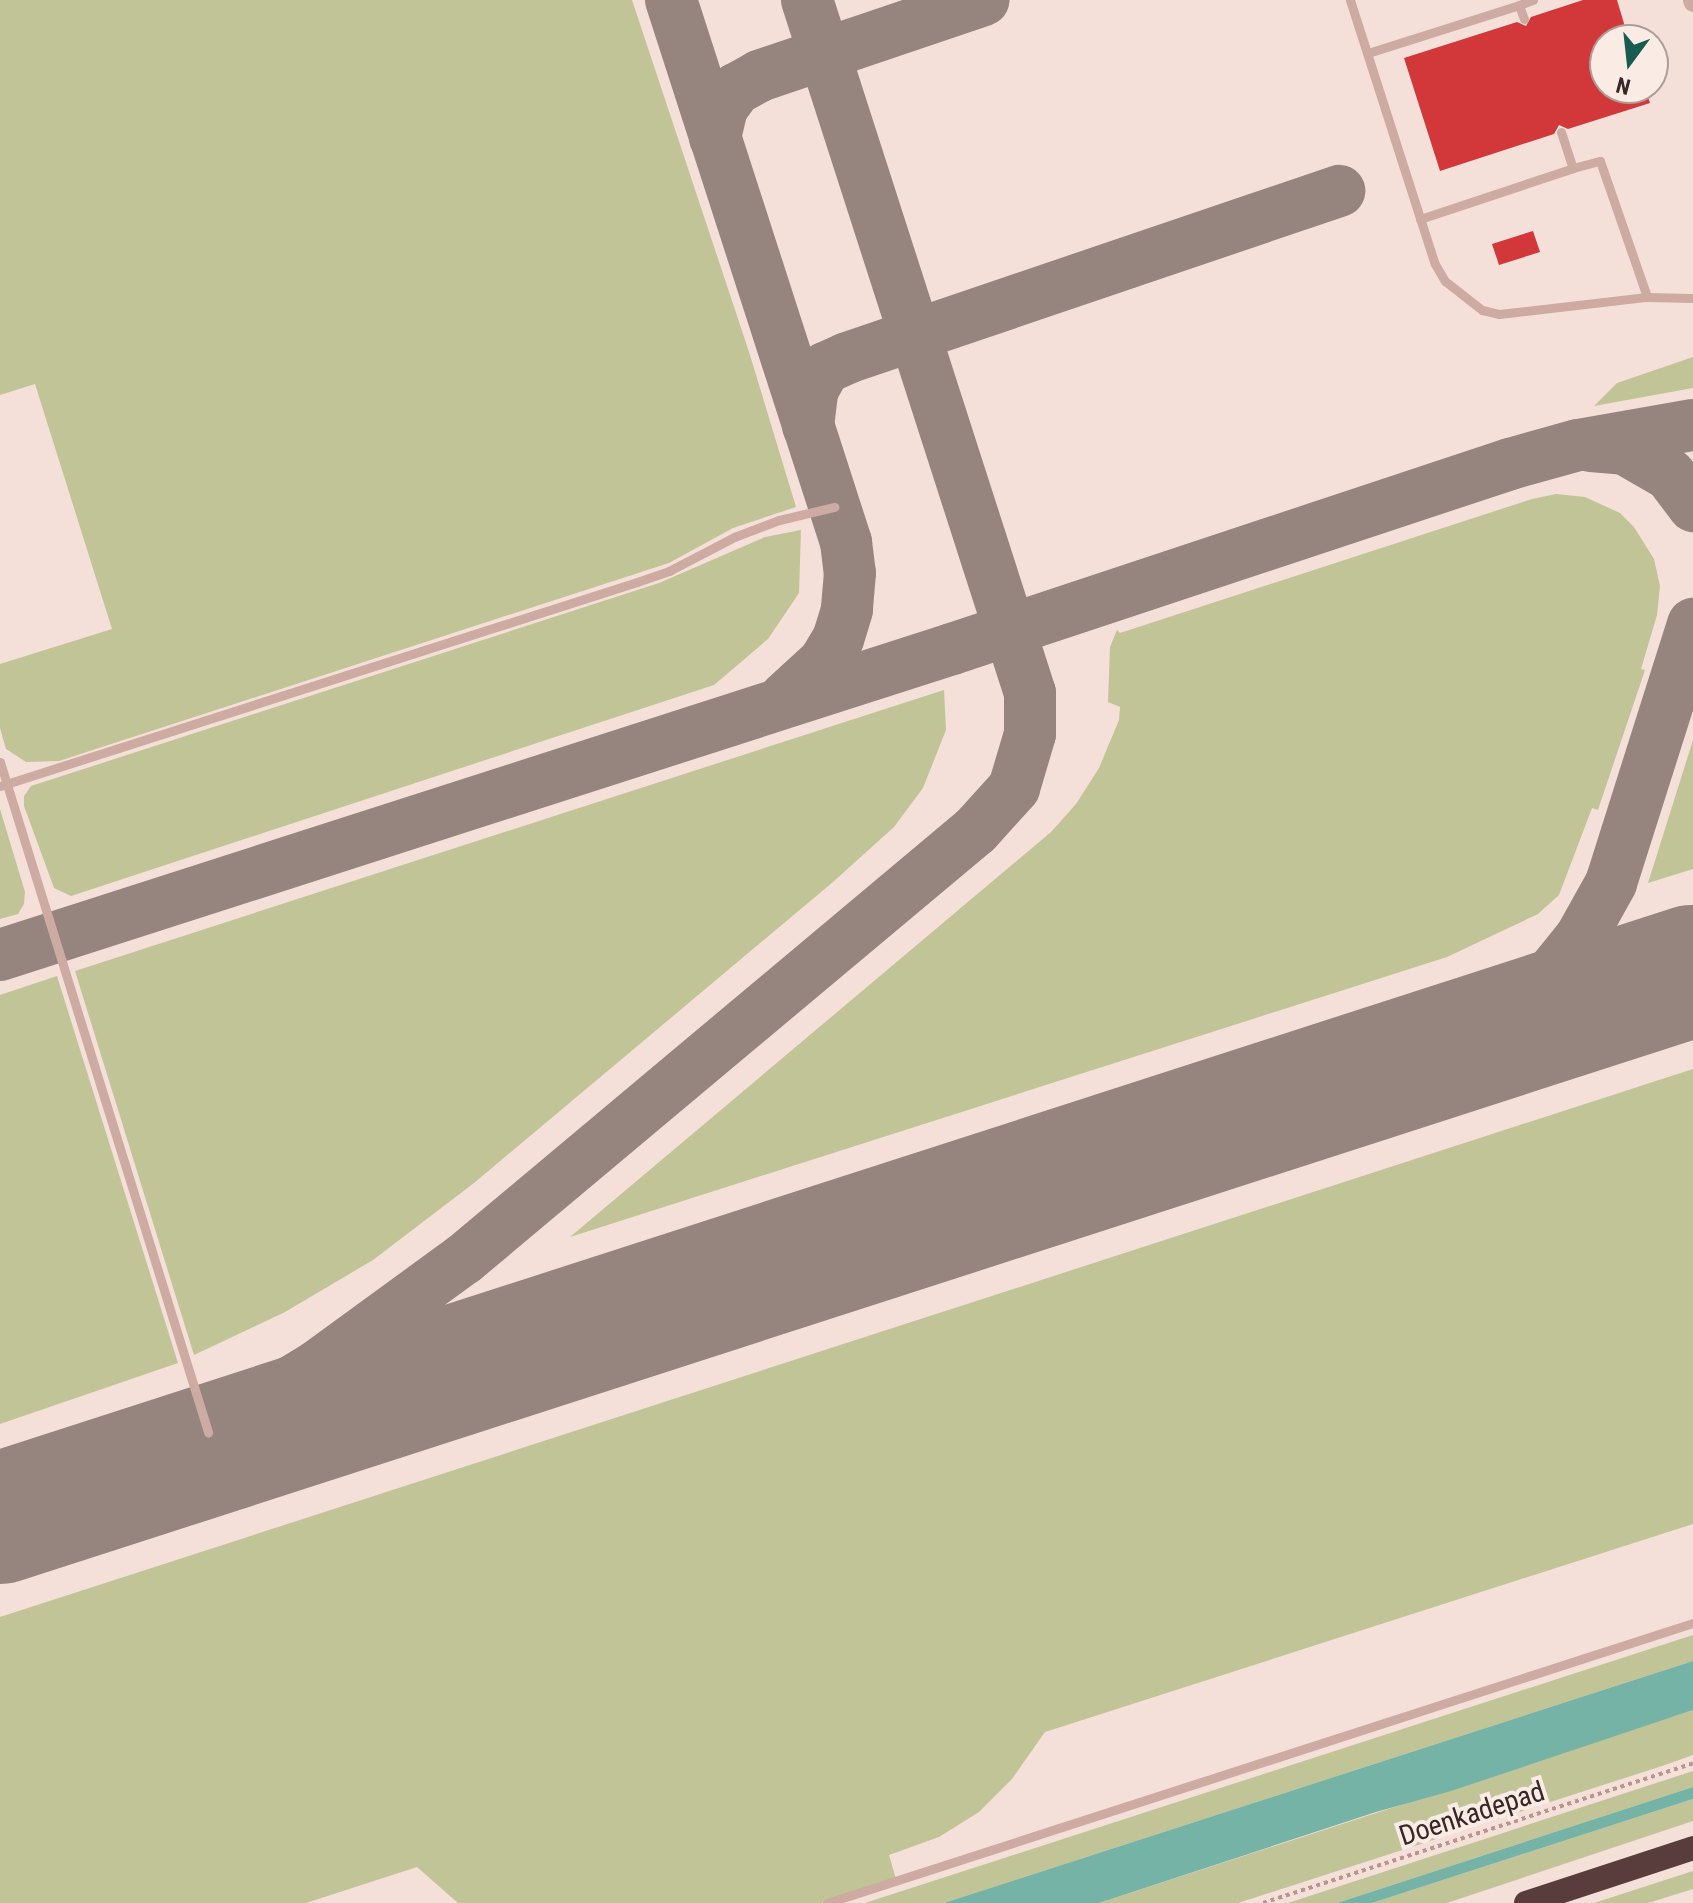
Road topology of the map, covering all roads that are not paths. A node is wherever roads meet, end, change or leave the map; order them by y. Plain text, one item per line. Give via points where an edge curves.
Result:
1 (1350, 0) edge
2 (1533, 0) edge
3 (1519, 5) junction
4 (1524, 19) dead end
5 (1368, 53) junction
6 (1561, 132) dead end
7 (1573, 168) junction
8 (1420, 219) junction
9 (1647, 297) junction
10 (1693, 298) edge
11 (834, 507) dead end
12 (0, 762) edge
13 (4, 785) edge
14 (208, 1432) dead end
15 (1693, 1623) edge
16 (1687, 1849) edge
17 (827, 1903) edge
18 (1526, 1903) edge

1 - 5 lane
2 - 3 lane
3 - 4 lane
3 - 5 lane
5 - 8 lane
6 - 7 lane
7 - 8 lane
7 - 9 lane via 1600,161
8 - 9 lane via 1445,281 1482,310 1524,313
9 - 10 lane
11 - 13 lane via 734,537 637,582
12 - 13 lane
13 - 14 lane
15 - 17 lane
16 - 18 highway

